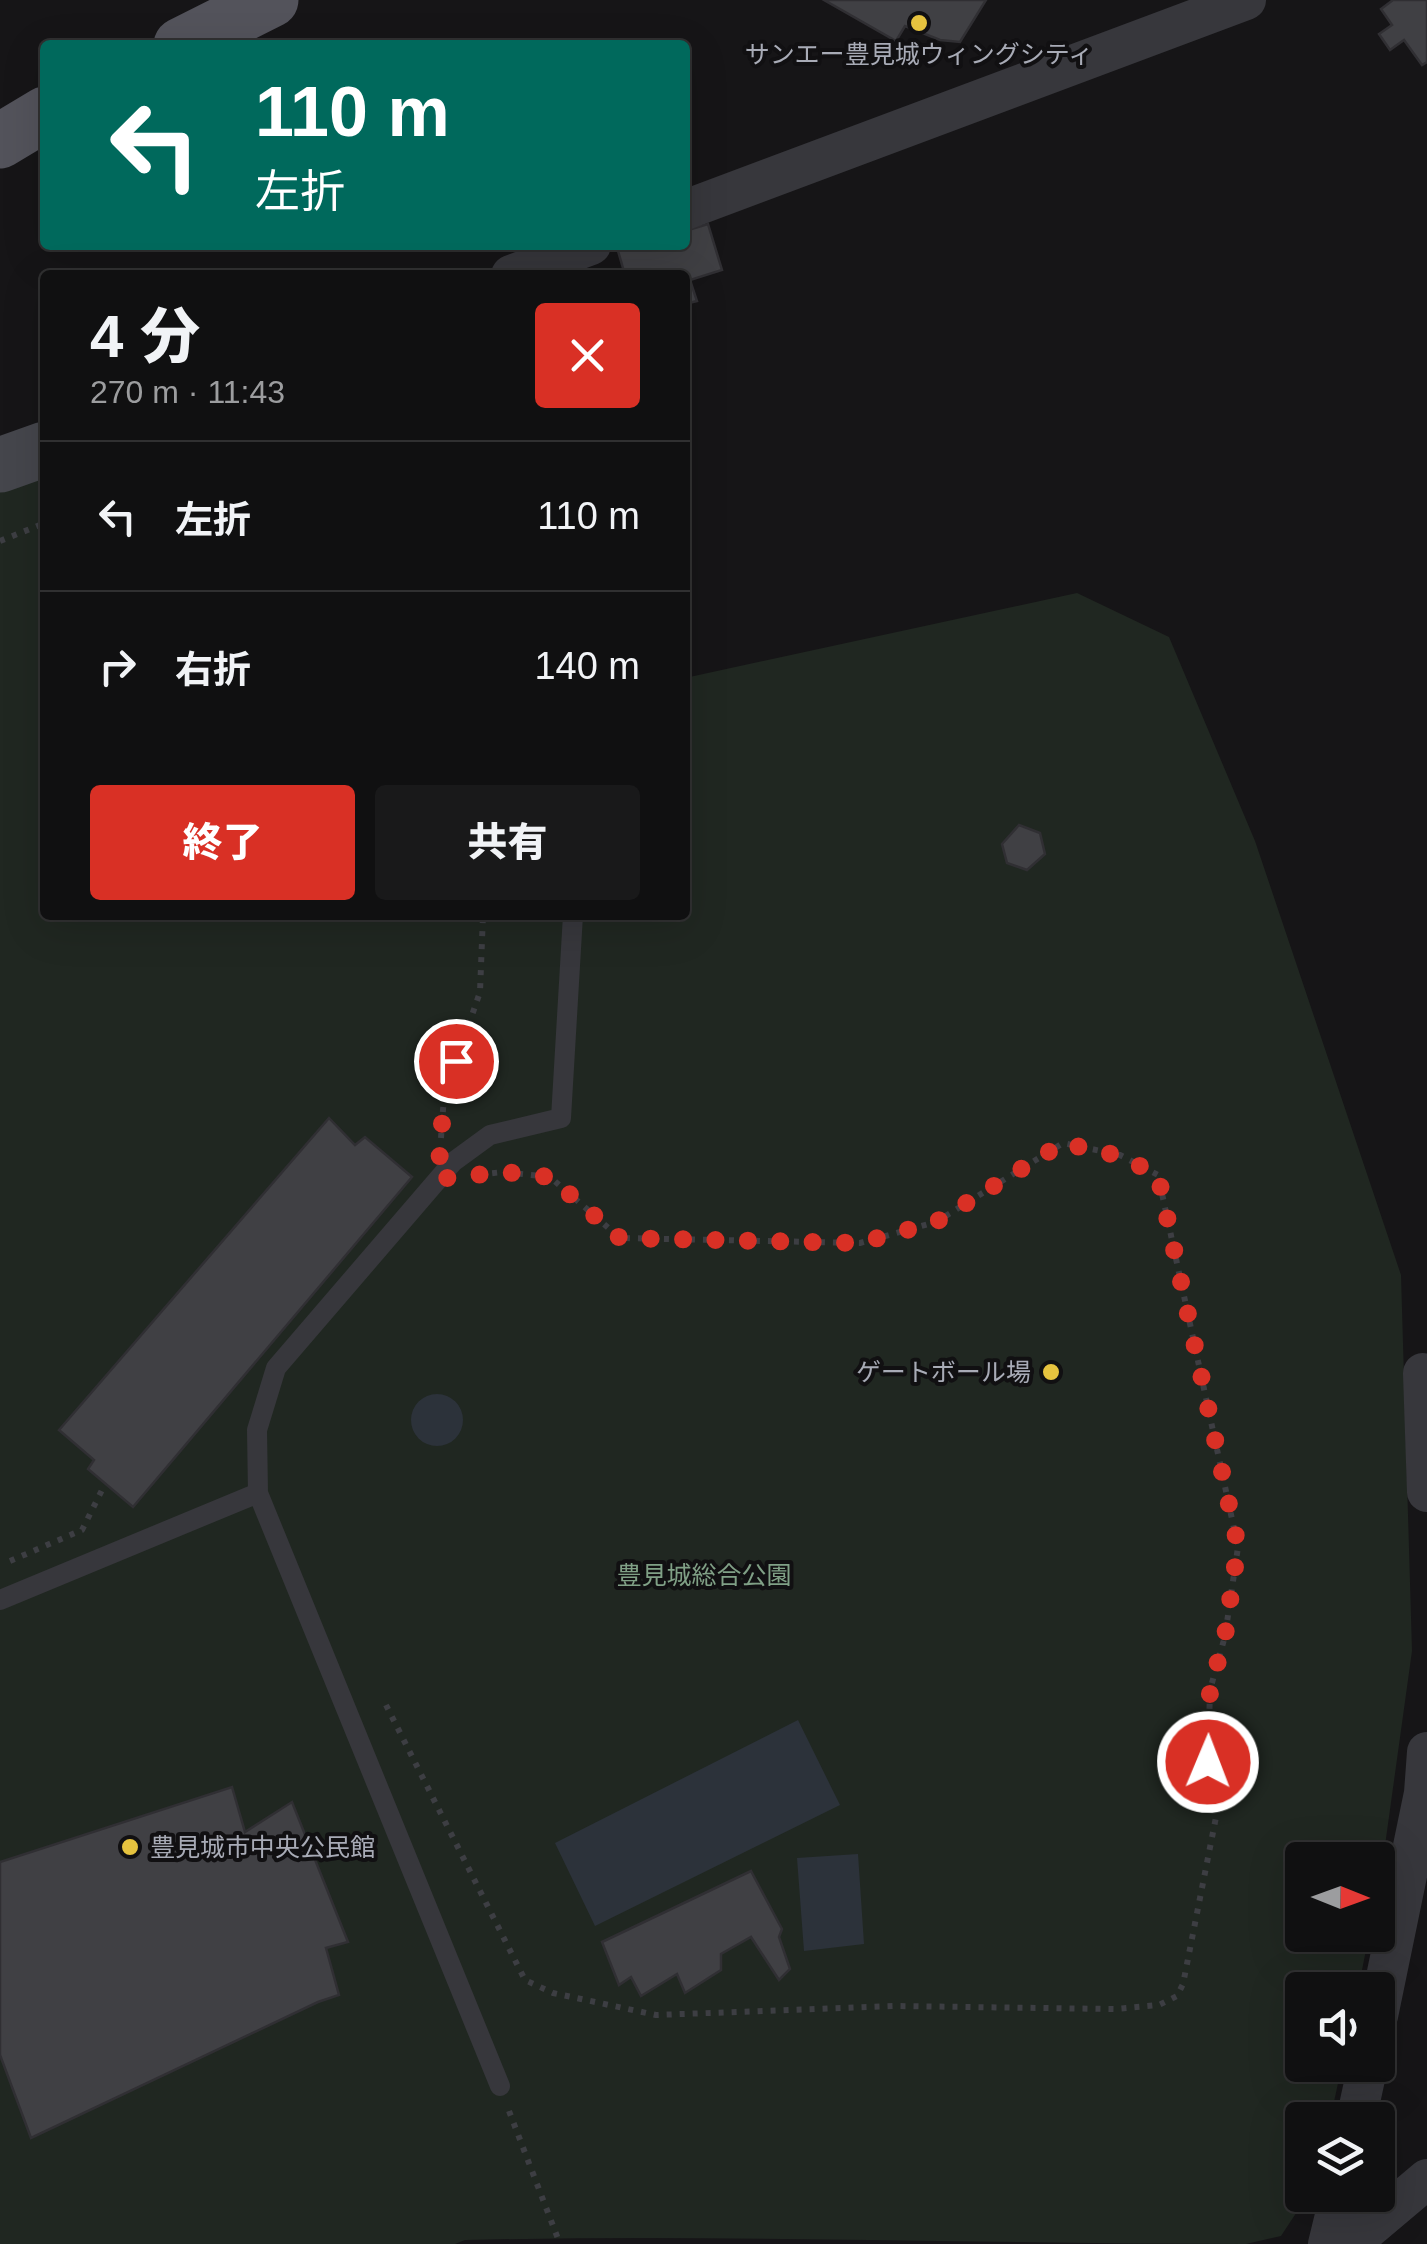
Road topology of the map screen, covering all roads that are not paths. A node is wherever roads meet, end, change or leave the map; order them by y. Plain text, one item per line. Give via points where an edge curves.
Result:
1 (271, 0) edge
2 (1246, 0) edge
3 (191, 40) edge
4 (40, 117) edge
5 (0, 140) edge
6 (690, 208) edge
7 (578, 250) edge
8 (524, 270) edge
9 (40, 451) edge
10 (0, 465) edge
11 (573, 920) edge
12 (1423, 1373) dead end
13 (1427, 1492) edge
14 (258, 1493) junction
15 (0, 1600) edge
16 (1427, 1752) edge
17 (1387, 1972) edge
18 (500, 2086) road end
19 (1427, 2179) edge
20 (1336, 2212) edge
21 (1328, 2244) edge
22 (1350, 2244) edge

1 - 3 main road
2 - 6 street
4 - 5 main road
7 - 8 street
9 - 10 street
11 - 14 lane via 561,1118 490,1135 453,1162 276,1368 256,1430
12 - 13 street
14 - 15 lane
14 - 18 lane
16 - 17 street
19 - 22 street
20 - 21 street

